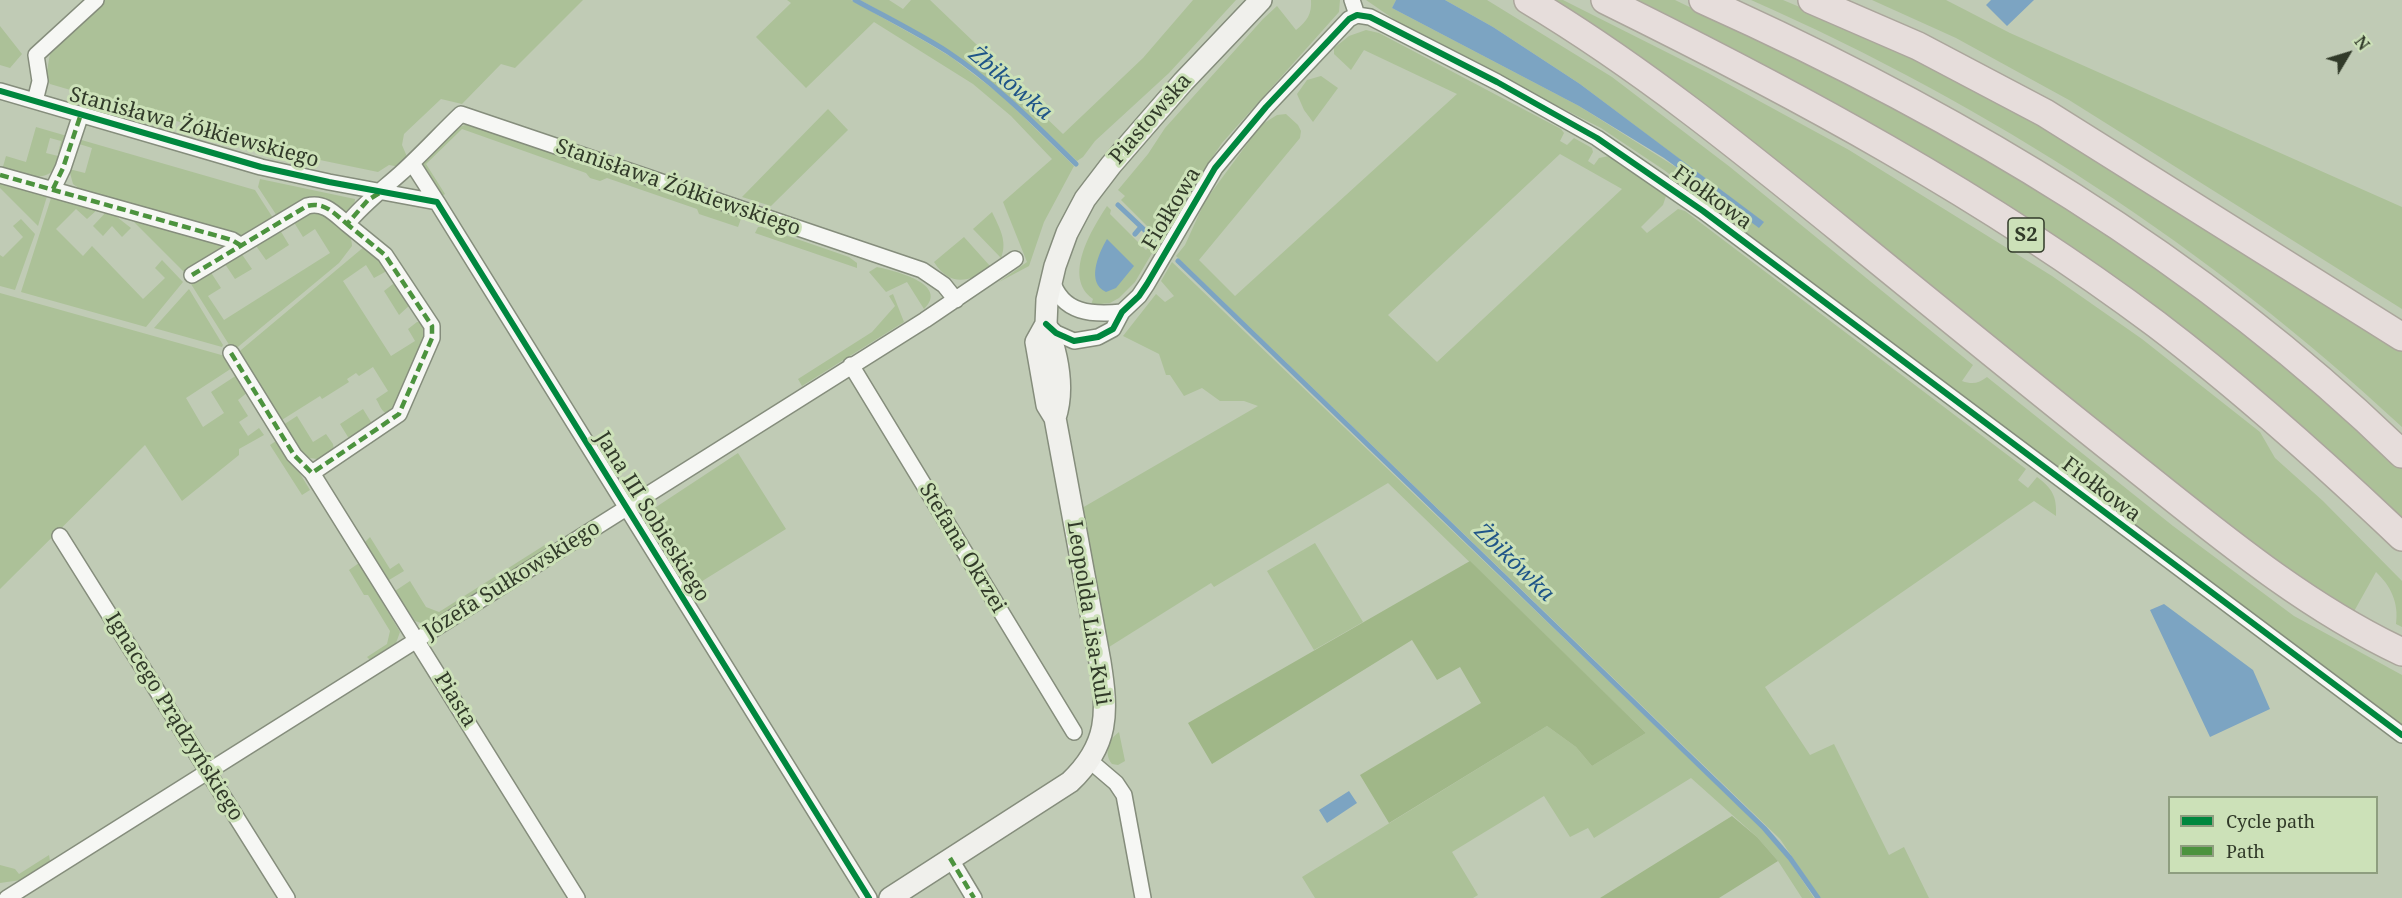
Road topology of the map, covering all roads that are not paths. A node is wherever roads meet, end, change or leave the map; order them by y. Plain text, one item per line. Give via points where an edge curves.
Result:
1 (96, 0) edge
2 (1261, 0) edge
3 (1352, 0) edge
4 (1528, 0) edge
5 (1605, 0) edge
6 (1703, 0) edge
7 (1812, 0) edge
8 (1357, 15) junction
9 (0, 91) edge
10 (35, 101) junction
11 (81, 114) junction
12 (412, 163) junction
13 (0, 175) edge
14 (53, 189) junction
15 (381, 192) junction
16 (437, 202) junction
17 (347, 224) junction
18 (240, 245) junction
19 (1060, 251) joint
20 (1016, 259) dead end
21 (192, 275) dead end
22 (1052, 280) junction
23 (956, 300) junction
24 (1122, 312) junction
25 (1046, 324) junction
26 (2402, 337) edge
27 (231, 353) dead end
28 (851, 365) junction
29 (2402, 454) edge
30 (312, 473) junction
31 (627, 507) junction
32 (60, 536) dead end
33 (2402, 537) edge
34 (417, 640) junction
35 (2402, 652) edge
36 (1074, 732) dead end
37 (2402, 735) edge
38 (1089, 760) junction
39 (209, 772) junction
40 (950, 858) junction
41 (7, 898) edge
42 (287, 898) edge
43 (577, 898) edge
44 (869, 898) edge
45 (890, 898) edge
46 (974, 898) edge
47 (1143, 898) edge

1 - 10 street via 36,55 40,81
2 - 19 street, Piastowska via 1111,165 1082,206
3 - 8 street
4 - 35 highway via 1623,62 1736,144 2254,561 2343,622
5 - 33 highway, S2 via 1730,61 1843,123 2077,268 2223,376 2288,430
6 - 29 highway via 1863,76 2065,191 2236,311
7 - 26 highway via 1918,46 2045,113
8 - 24 street, Fiołkowa via 1304,66 1215,168 1147,284
8 - 37 street, Fiołkowa via 1383,23 1597,138 1702,211
9 - 10 street, Stanisława Żółkiewskiego
10 - 11 street, Stanisława Żółkiewskiego
11 - 14 street
11 - 15 street, Stanisława Żółkiewskiego via 261,166
12 - 15 street, Stanisława Żółkiewskiego
12 - 16 street, Jana III Sobieskiego
12 - 23 street, Stanisława Żółkiewskiego via 461,114 922,270 944,285
13 - 14 street
14 - 18 street
15 - 16 street
15 - 17 street via 368,200
16 - 31 street, Jana III Sobieskiego
17 - 18 street via 323,206 313,204
17 - 30 street via 385,255 433,332 399,414
18 - 21 street
19 - 22 street, Leopolda Lisa-Kuli
20 - 23 street, Józefa Sułkowskiego
22 - 24 street via 1061,298 1076,309 1099,314
22 - 25 street, Leopolda Lisa-Kuli
23 - 28 street, Józefa Sułkowskiego
24 - 25 street, Fiołkowa via 1109,331 1085,340 1074,341
25 - 38 street, Leopolda Lisa-Kuli via 1036,342 1047,405 1055,418 1106,697 1103,733
27 - 30 street, Piasta via 294,455
28 - 31 street, Józefa Sułkowskiego
28 - 36 street, Stefana Okrzei
30 - 34 street, Piasta
31 - 34 street, Józefa Sułkowskiego
31 - 44 street, Jana III Sobieskiego
32 - 39 street, Ignacego Prądzyńskiego
34 - 39 street, Józefa Sułkowskiego
34 - 43 street, Piasta
38 - 40 street, Leopolda Lisa-Kuli via 1070,782
38 - 47 street via 1124,795
39 - 41 street, Józefa Sułkowskiego
39 - 42 street, Ignacego Prądzyńskiego
40 - 45 street, Leopolda Lisa-Kuli
40 - 46 street

